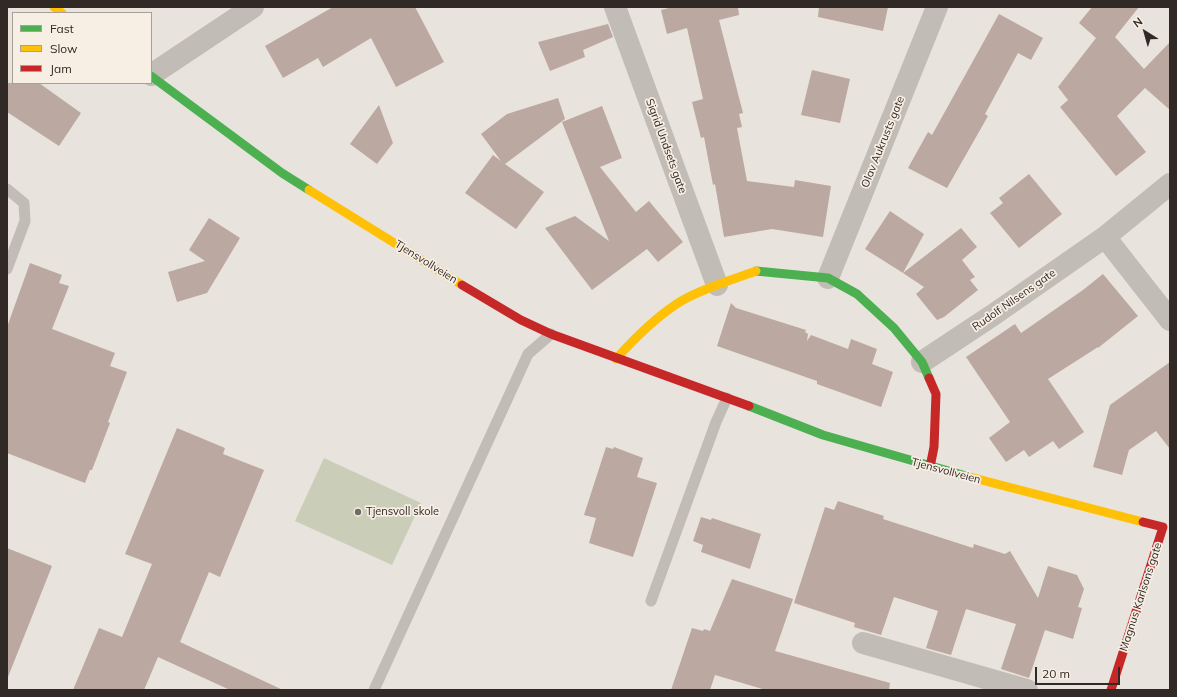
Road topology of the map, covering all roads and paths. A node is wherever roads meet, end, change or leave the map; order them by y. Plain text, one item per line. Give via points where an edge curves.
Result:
1 (253, 7) edge
2 (615, 7) edge
3 (937, 7) edge
4 (152, 74) edge
5 (152, 76) edge
6 (1170, 184) edge
7 (7, 190) edge
8 (1105, 237) junction
9 (7, 269) edge
10 (828, 278) junction
11 (717, 285) junction
12 (1170, 320) edge
13 (552, 334) junction
14 (616, 358) junction
15 (922, 362) junction
16 (727, 398) junction
17 (930, 467) junction
18 (1166, 527) edge
19 (651, 601) dead end
20 (863, 643) dead end
21 (374, 690) edge
22 (1027, 690) edge
23 (1112, 690) edge

1 - 4 street
2 - 11 street, Sigrid Undsets gate
3 - 10 street, Olav Aukrusts gate
5 - 13 street, Tjensvollveien via 282,173 521,320
6 - 8 street, Rudolf Nilsens gate
7 - 9 lane via 24,203 25,221
8 - 12 street
8 - 15 street, Rudolf Nilsens gate
10 - 11 street via 758,270
10 - 15 street via 857,294 894,328
11 - 14 street via 675,304
13 - 14 street, Tjensvollveien
13 - 21 lane via 528,354
14 - 16 street, Tjensvollveien
15 - 17 street via 936,394 934,447
16 - 17 street, Tjensvollveien via 823,435
16 - 19 lane
17 - 18 street, Tjensvollveien
18 - 23 street, Magnus Karlsons gate
20 - 22 street

